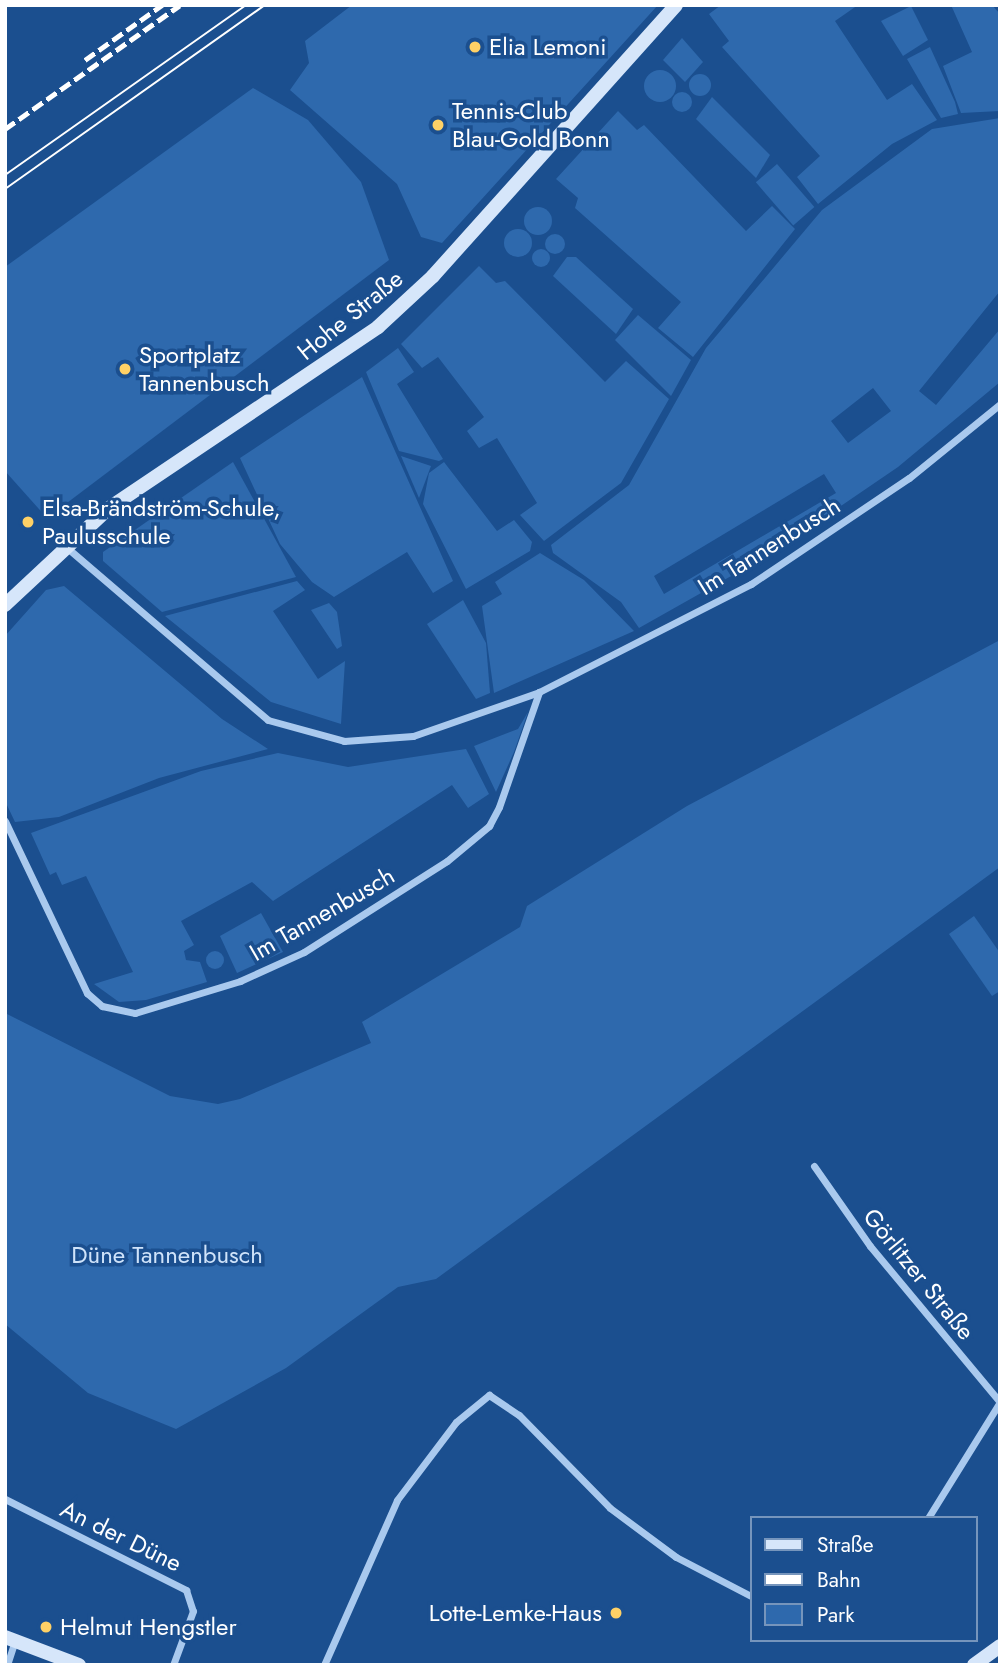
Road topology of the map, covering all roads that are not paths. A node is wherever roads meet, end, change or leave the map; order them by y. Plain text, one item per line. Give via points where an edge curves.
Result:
1 (676, 5) edge
2 (1000, 404) edge
3 (64, 546) junction
4 (5, 605) edge
5 (539, 692) junction
6 (5, 821) edge
7 (814, 1166) dead end
8 (1000, 1402) edge
9 (5, 1499) edge
10 (929, 1516) edge
11 (750, 1595) edge
12 (10, 1639) edge
13 (1000, 1646) edge
14 (7, 1665) edge
15 (79, 1665) edge
16 (173, 1665) edge
17 (324, 1665) edge
18 (974, 1665) edge

1 - 3 street, Hohe Straße via 433,276 378,327 109,508
2 - 5 street, Im Tannenbusch via 909,478 751,584
3 - 4 street, Hohe Straße
3 - 5 street, Im Tannenbusch via 246,704 318,738 413,736
5 - 6 street, Im Tannenbusch via 489,826 447,861 293,958 240,981 135,1013 102,1006 87,993
7 - 8 street, Görlitzer Straße via 878,1256
8 - 10 street
9 - 16 street, An der Düne via 186,1590 193,1611
11 - 17 street via 676,1557 610,1508 519,1415 489,1395 456,1422 397,1500
12 - 14 street
12 - 15 street
13 - 18 street

